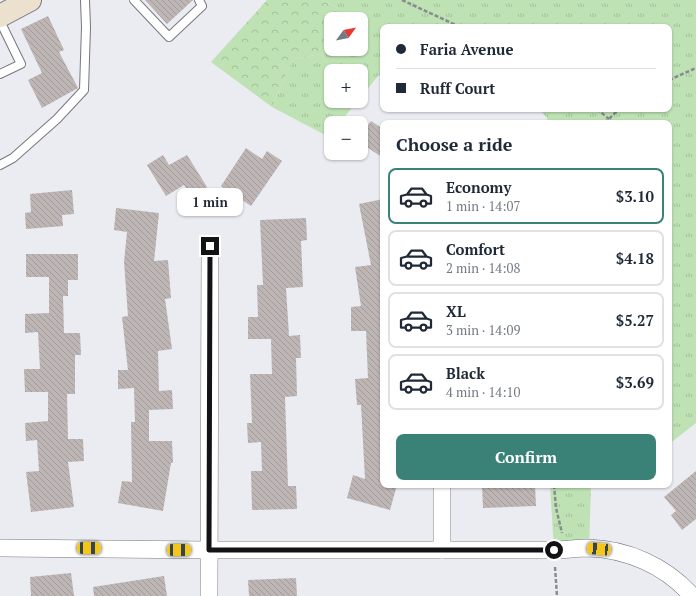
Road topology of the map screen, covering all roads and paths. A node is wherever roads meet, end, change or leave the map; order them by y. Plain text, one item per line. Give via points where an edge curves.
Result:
1 (30, 0) edge
2 (85, 0) edge
3 (134, 0) edge
4 (199, 0) edge
5 (402, 0) edge
6 (0, 16) edge
7 (0, 21) edge
8 (454, 24) edge
9 (696, 68) edge
10 (0, 74) edge
11 (672, 79) edge
12 (601, 112) edge
13 (615, 112) edge
14 (609, 119) joint
15 (0, 165) edge
16 (210, 246) dead end
17 (442, 488) edge
18 (554, 488) edge
19 (0, 548) edge
20 (209, 550) junction
21 (442, 550) junction
22 (559, 550) junction
23 (692, 592) edge
24 (209, 596) edge
25 (557, 596) edge

1 - 6 main road
2 - 15 lane via 84,90 57,119 13,158
3 - 4 lane via 169,37 202,6
5 - 8 path
7 - 10 lane via 21,64
9 - 11 path
12 - 14 path
13 - 14 path
16 - 20 street
17 - 21 street
18 - 22 path via 561,525
19 - 20 street
20 - 21 street
20 - 24 street
21 - 22 street
22 - 23 street via 589,548 626,553 662,570
22 - 25 path

